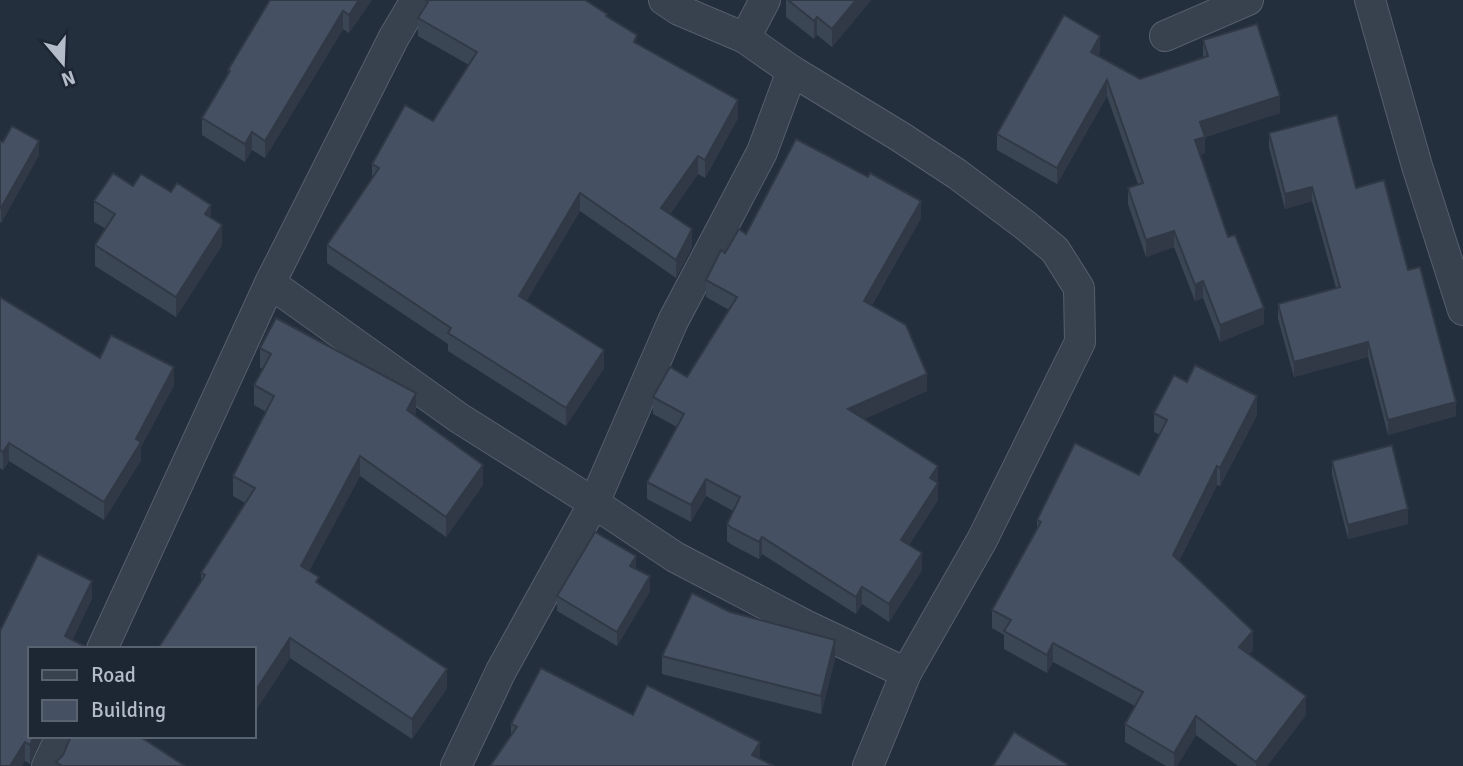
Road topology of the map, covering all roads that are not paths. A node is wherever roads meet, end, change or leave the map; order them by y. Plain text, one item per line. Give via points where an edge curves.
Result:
1 (416, 0) edge
2 (664, 0) edge
3 (765, 0) edge
4 (1248, 0) edge
5 (1370, 0) edge
6 (1165, 36) dead end
7 (745, 38) junction
8 (792, 71) junction
9 (270, 283) junction
10 (1463, 310) edge
11 (594, 503) junction
12 (103, 647) edge
13 (906, 673) junction
14 (60, 738) edge
15 (47, 766) edge
16 (456, 766) edge
17 (868, 766) edge

1 - 9 street
2 - 7 street
3 - 7 street
4 - 6 street
5 - 10 street
7 - 8 street
8 - 11 street via 762,152 673,321
8 - 13 street via 938,161 1025,225 1055,250 1079,288 1080,342 982,540
9 - 11 street via 459,418
9 - 12 street
11 - 13 street via 675,557
11 - 16 street via 500,671
13 - 17 street
14 - 15 street

